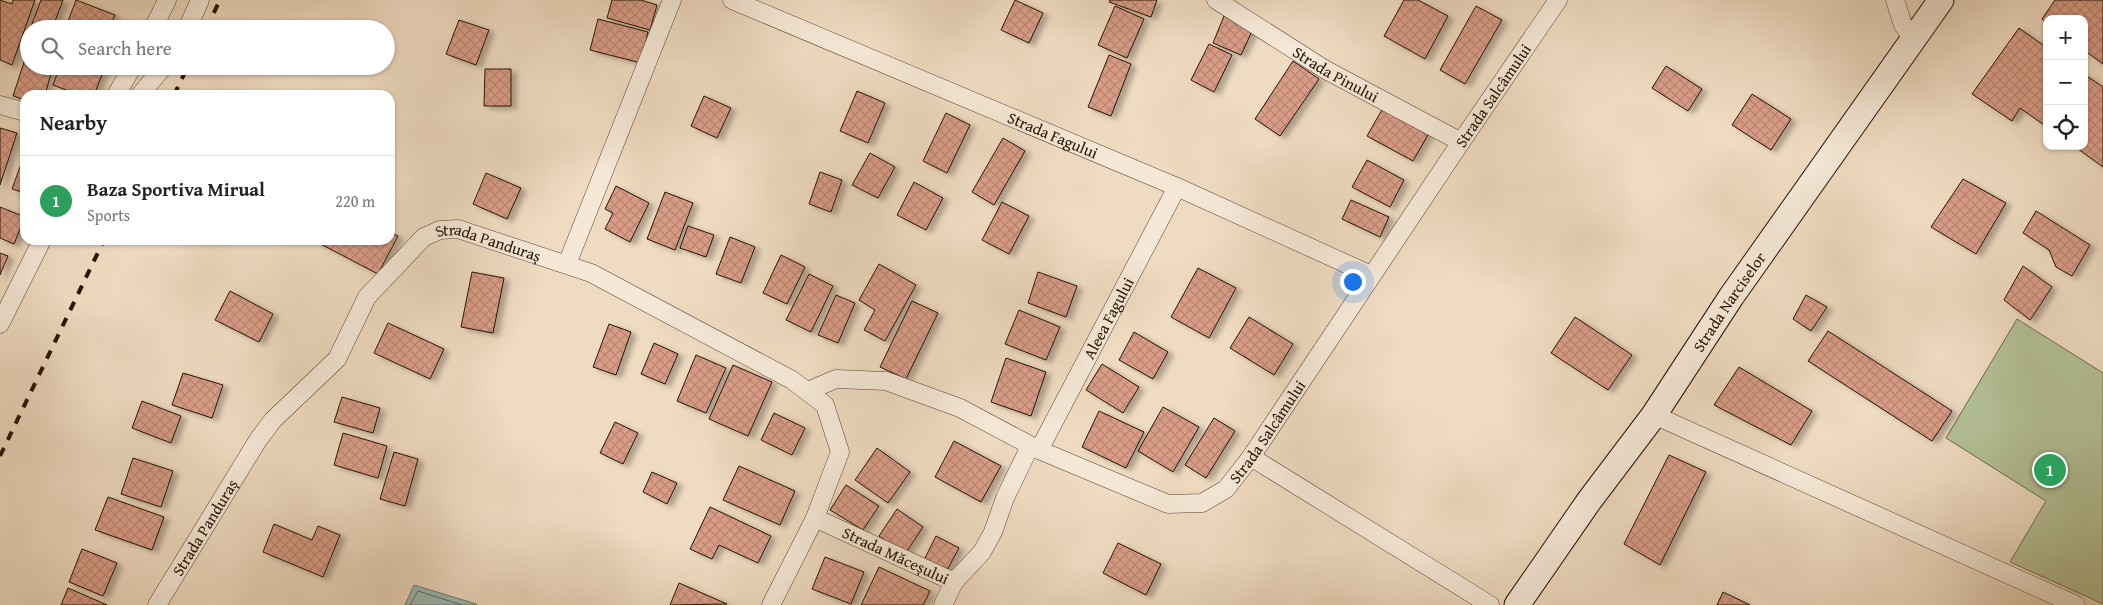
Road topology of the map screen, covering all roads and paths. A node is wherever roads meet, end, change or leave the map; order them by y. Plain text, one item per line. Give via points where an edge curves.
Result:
1 (166, 0) edge
2 (200, 0) edge
3 (672, 0) edge
4 (732, 0) edge
5 (1216, 0) edge
6 (1558, 0) edge
7 (1895, 0) edge
8 (1941, 0) edge
9 (157, 20) edge
10 (191, 20) edge
11 (1914, 39) junction
12 (128, 75) edge
13 (157, 75) edge
14 (119, 90) edge
15 (144, 90) edge
16 (0, 105) edge
17 (20, 111) edge
18 (1460, 142) junction
19 (1176, 187) junction
20 (40, 245) edge
21 (567, 264) junction
22 (1371, 275) junction
23 (0, 324) edge
24 (808, 391) junction
25 (1654, 415) junction
26 (1035, 448) junction
27 (1251, 457) junction
28 (815, 518) junction
29 (954, 582) junction
30 (157, 605) edge
31 (771, 605) edge
32 (943, 605) edge
33 (1490, 605) edge
34 (1517, 605) edge
35 (2076, 605) edge

1 - 9 street
2 - 10 street
3 - 21 street
4 - 19 street, Strada Fagului
5 - 18 street, Strada Pinului via 1326,70
6 - 18 street, Strada Salcâmului
7 - 11 street via 1903,25
8 - 11 main road, Strada Narciselor
11 - 25 main road, Strada Narciselor via 1730,297
12 - 14 street
13 - 15 street
16 - 17 street
18 - 22 street, Strada Salcâmului
19 - 22 street, Strada Fagului
19 - 26 street, Aleea Fagului
20 - 23 street
21 - 24 street, Strada Panduraș via 591,273
21 - 30 street, Strada Panduraș via 458,229 440,230 424,237 368,297 337,359 273,420 258,440
22 - 27 street, Strada Salcâmului
24 - 26 street, Strada Salcâmului via 836,379 886,381 960,408
24 - 28 street, Strada Panduraș via 825,406 840,452
25 - 34 main road, Strada Narciselor
25 - 35 street
26 - 27 street, Strada Salcâmului via 1168,504 1202,503 1226,489
26 - 29 street, Aleea Fagului via 1005,498 982,552
27 - 33 street
28 - 29 street, Strada Măceșului
28 - 31 street
29 - 32 street, Strada Măceșului

